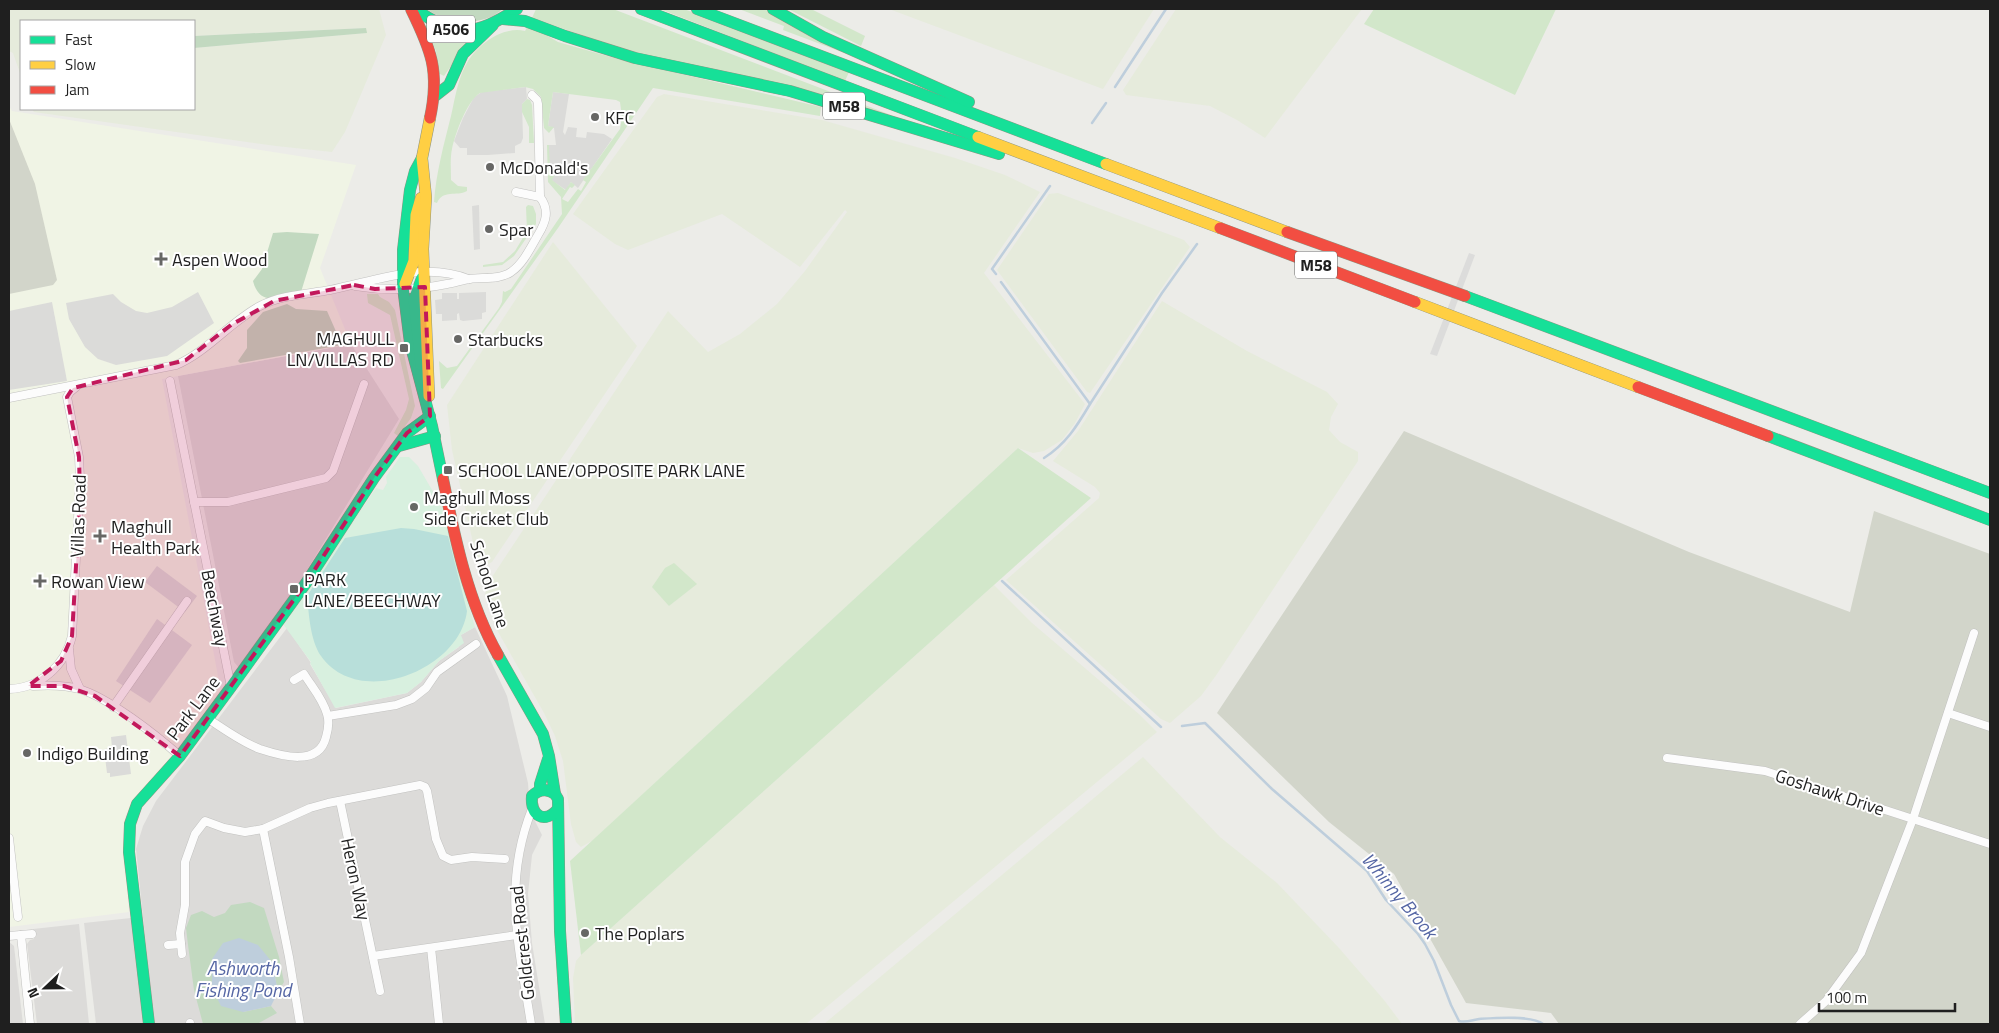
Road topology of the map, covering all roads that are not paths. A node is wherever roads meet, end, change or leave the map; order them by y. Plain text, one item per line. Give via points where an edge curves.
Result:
1 (411, 9) edge
2 (415, 9) edge
3 (517, 9) edge
4 (641, 9) edge
5 (697, 9) edge
6 (773, 9) edge
7 (503, 19) junction
8 (492, 25) junction
9 (532, 95) dead end
10 (435, 96) junction
11 (1062, 147) junction
12 (422, 158) junction
13 (425, 184) junction
14 (1120, 191) junction
15 (516, 192) dead end
16 (540, 196) junction
17 (424, 272) junction
18 (406, 273) junction
19 (468, 279) junction
20 (350, 286) junction
21 (422, 287) junction
22 (403, 288) junction
23 (170, 381) dead end
24 (83, 384) junction
25 (364, 384) dead end
26 (422, 386) junction
27 (57, 388) junction
28 (9, 398) edge
29 (67, 398) junction
30 (430, 413) junction
31 (434, 436) junction
32 (399, 446) junction
33 (1990, 493) edge
34 (194, 502) junction
35 (1990, 520) edge
36 (187, 602) dead end
37 (1974, 633) dead end
38 (476, 644) dead end
39 (69, 648) junction
40 (294, 680) dead end
41 (28, 686) junction
42 (231, 687) junction
43 (80, 689) junction
44 (9, 690) edge
45 (113, 707) junction
46 (1948, 713) junction
47 (328, 716) junction
48 (207, 718) junction
49 (1990, 727) edge
50 (180, 756) junction
51 (548, 757) junction
52 (1667, 758) dead end
53 (540, 790) junction
54 (555, 794) junction
55 (340, 801) junction
56 (558, 809) junction
57 (538, 814) junction
58 (1912, 819) junction
59 (263, 828) junction
60 (9, 838) edge
61 (558, 838) junction
62 (1990, 844) edge
63 (504, 859) dead end
64 (12, 888) edge
65 (18, 917) dead end
66 (32, 934) dead end
67 (21, 935) junction
68 (517, 935) junction
69 (9, 936) edge
70 (181, 944) junction
71 (168, 945) dead end
72 (431, 948) junction
73 (182, 954) dead end
74 (372, 956) junction
75 (380, 991) dead end
76 (30, 1024) edge
77 (149, 1024) edge
78 (300, 1024) edge
79 (438, 1024) edge
80 (532, 1024) edge
81 (566, 1024) edge
82 (1800, 1024) edge

1 - 10 main road via 432,54
2 - 8 main road, A506 via 448,28 471,30
3 - 7 main road, A506
4 - 14 main road, M58
5 - 11 main road, M58
6 - 11 main road, M58 via 823,37 1006,117
7 - 8 main road, A506
7 - 14 main road, M58 via 525,21 635,58 790,91
8 - 10 main road via 463,54 449,86
9 - 16 street via 538,104
10 - 12 main road
11 - 33 main road, M58
12 - 13 main road, School Lane
12 - 18 main road, School Lane via 413,173 404,233
13 - 17 main road, School Lane
13 - 18 main road, School Lane via 416,215 414,260
14 - 35 main road, M58
15 - 16 street
16 - 19 street via 546,206 545,223 515,268 497,277
17 - 18 street
17 - 19 street via 453,272
17 - 21 main road, School Lane
18 - 20 street
18 - 22 main road, School Lane
19 - 21 street
20 - 22 street
20 - 24 street via 267,303 176,365
21 - 22 street
21 - 26 main road, School Lane via 414,300
21 - 30 main road, School Lane
22 - 26 main road, School Lane via 414,362
23 - 34 street, Beechway
24 - 27 street
24 - 29 street via 73,388
25 - 34 street via 333,471 326,478 228,502
26 - 30 main road, School Lane
27 - 28 street
27 - 29 street
29 - 39 street, Villas Road via 80,479 74,620
30 - 31 main road, School Lane
30 - 32 main road, Park Lane via 407,433
31 - 32 main road
31 - 51 main road, School Lane via 460,550 481,621 544,736
32 - 42 main road, Park Lane
34 - 42 street, Beechway
36 - 45 street
37 - 46 street
38 - 47 street via 437,672 426,688 412,699
39 - 41 street, Villas Road via 52,671
39 - 43 street via 71,669
40 - 47 street via 304,674
41 - 43 street
41 - 44 street, Villas Road
42 - 48 main road, Park Lane
43 - 45 street
45 - 50 street
46 - 49 street
46 - 58 street
47 - 48 street via 327,734 322,746 314,754 300,758 259,748
48 - 50 main road, Park Lane
50 - 77 main road, Park Lane via 137,804 129,833
51 - 53 main road, School Lane
51 - 54 main road, School Lane
52 - 58 street, Goshawk Drive via 1765,771
53 - 54 main road via 548,789
53 - 57 main road, School Lane via 530,801
54 - 56 main road, School Lane
55 - 59 street via 310,808
55 - 63 street via 422,786 427,791 436,839 443,856 451,860 472,857
55 - 74 street, Heron Way
56 - 57 main road via 552,815
56 - 61 main road, School Lane
57 - 61 main road, School Lane
57 - 68 street, Goldcrest Road via 522,833 516,861
58 - 62 street, Goshawk Drive
58 - 82 street via 1861,954 1826,1001
59 - 70 street via 245,832 205,821 195,834 185,862
59 - 78 street
60 - 64 street
61 - 81 main road, School Lane
64 - 65 street
66 - 67 street
67 - 69 street
67 - 76 street
68 - 72 street
68 - 80 street, Goldcrest Road
70 - 71 street
70 - 73 street
72 - 74 street
72 - 79 street
74 - 75 street, Heron Way

